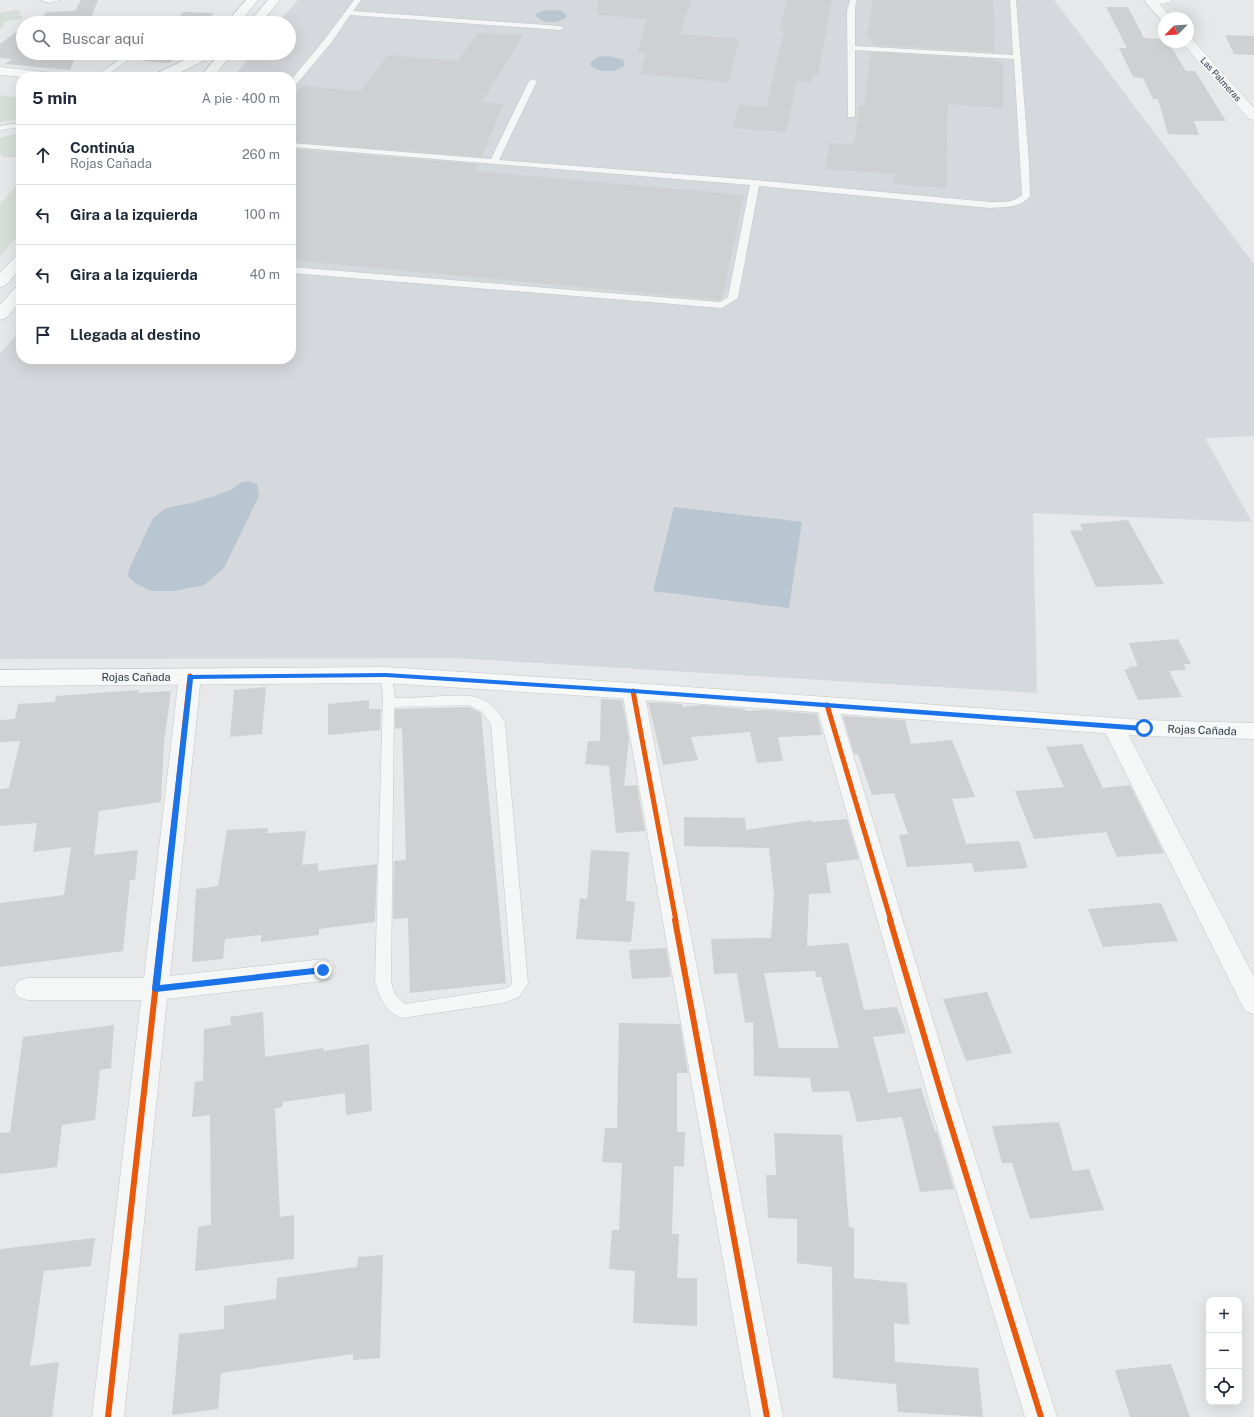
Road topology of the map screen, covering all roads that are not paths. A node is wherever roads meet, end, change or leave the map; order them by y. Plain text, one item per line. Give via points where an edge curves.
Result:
1 (43, 0) edge
2 (58, 0) edge
3 (252, 0) edge
4 (274, 0) edge
5 (358, 0) edge
6 (853, 0) edge
7 (1013, 0) edge
8 (1151, 0) edge
9 (1166, 0) edge
10 (1161, 12) edge
11 (349, 13) junction
12 (238, 16) edge
13 (260, 16) edge
14 (560, 28) dead end
15 (851, 48) junction
16 (1193, 48) edge
17 (1018, 57) junction
18 (124, 60) dead end
19 (196, 60) edge
20 (199, 60) edge
21 (214, 60) edge
22 (221, 60) edge
23 (0, 72) edge
24 (106, 72) edge
25 (172, 72) edge
26 (189, 72) edge
27 (203, 72) edge
28 (210, 72) edge
29 (16, 74) edge
30 (0, 76) edge
31 (16, 78) edge
32 (296, 79) edge
33 (534, 81) dead end
34 (851, 115) dead end
35 (1254, 116) edge
36 (16, 126) edge
37 (0, 128) edge
38 (296, 145) edge
39 (494, 162) junction
40 (755, 183) junction
41 (16, 264) edge
42 (296, 270) edge
43 (0, 282) edge
44 (16, 296) edge
45 (0, 315) edge
46 (386, 675) junction
47 (190, 676) junction
48 (0, 678) edge
49 (633, 691) junction
50 (388, 703) junction
51 (827, 705) junction
52 (1113, 726) junction
53 (1254, 731) edge
54 (323, 970) dead end
55 (27, 989) dead end
56 (156, 989) junction
57 (1254, 1003) edge
58 (108, 1417) edge
59 (767, 1417) edge
60 (1041, 1417) edge

1 - 2 lane
3 - 12 main road
4 - 13 main road
5 - 11 lane
6 - 15 lane
7 - 17 lane
8 - 9 street
8 - 10 street
11 - 14 lane
11 - 32 lane
15 - 17 lane
15 - 34 lane
16 - 35 street, Las Palmeras
17 - 40 lane via 1026,169 1026,196 1022,201 990,205
18 - 24 lane
19 - 25 main road
20 - 26 main road
21 - 27 main road
22 - 28 main road
23 - 29 main road
30 - 31 main road
33 - 39 lane
36 - 37 lane
38 - 39 lane
39 - 40 lane
40 - 42 lane via 733,298 722,305
41 - 43 main road
44 - 45 main road
46 - 47 main road, Rojas Cañada
46 - 49 main road, Rojas Cañada
46 - 50 lane
47 - 48 main road, Rojas Cañada
47 - 56 street
49 - 51 main road, Rojas Cañada
49 - 59 street
50 - 50 lane via 383,981 388,1000 402,1011 503,996 514,992 520,984 498,723 481,703 470,700
51 - 52 main road, Rojas Cañada
51 - 60 street via 943,1100
52 - 53 main road, Rojas Cañada
52 - 57 street
54 - 56 street
55 - 56 street
56 - 58 street

